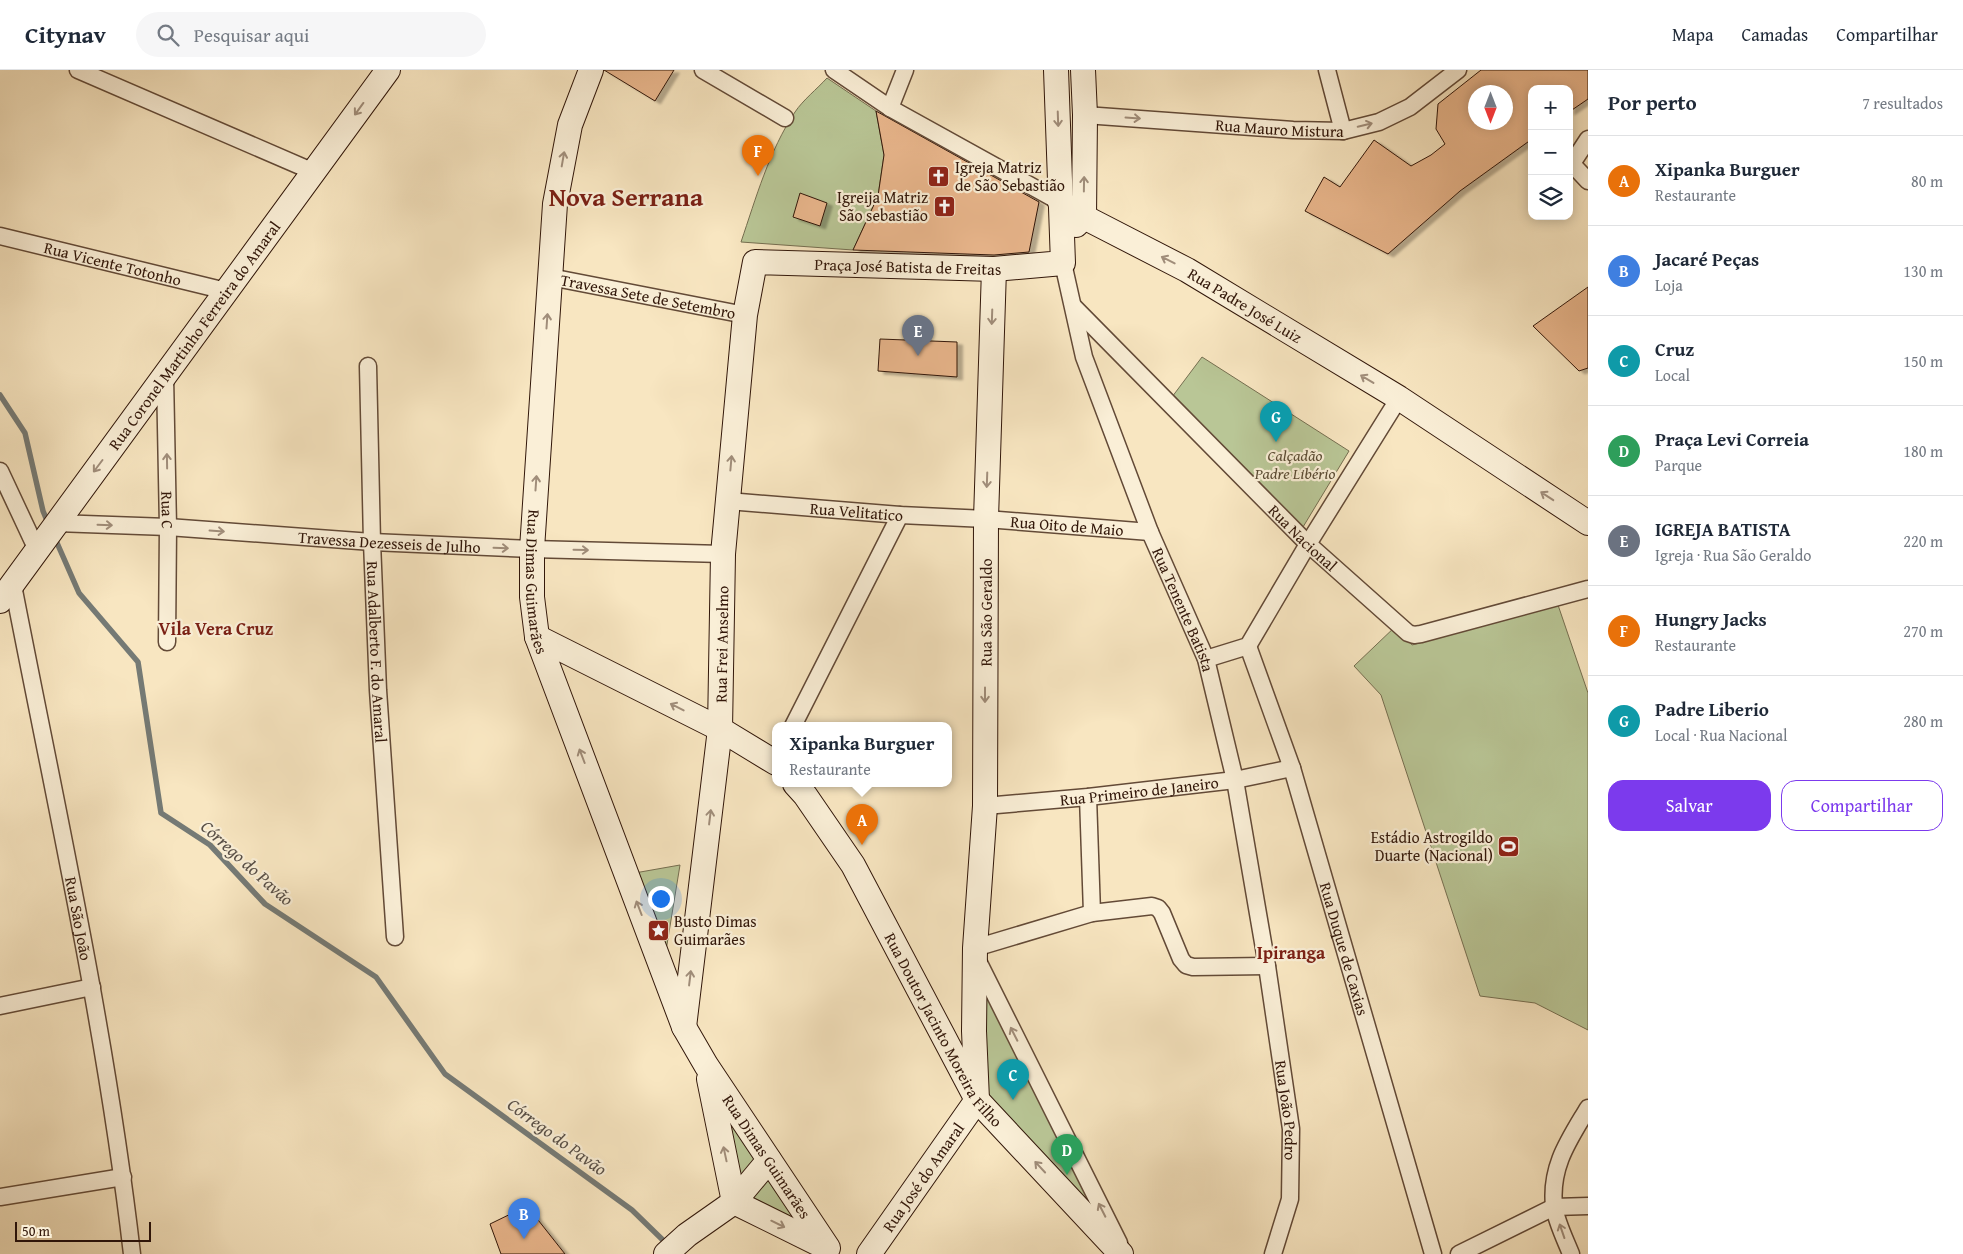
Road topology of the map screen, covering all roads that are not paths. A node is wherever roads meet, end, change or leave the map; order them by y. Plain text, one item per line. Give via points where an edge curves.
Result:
1 (78, 70) edge
2 (388, 70) edge
3 (591, 70) edge
4 (703, 70) edge
5 (834, 70) edge
6 (905, 70) edge
7 (1056, 70) edge
8 (1083, 70) edge
9 (1326, 70) edge
10 (1458, 70) edge
11 (890, 108) junction
12 (1085, 115) junction
13 (785, 118) dead end
14 (1343, 130) junction
15 (1588, 139) edge
16 (314, 172) junction
17 (1588, 181) edge
18 (1060, 202) junction
19 (1084, 217) junction
20 (0, 236) edge
21 (1062, 253) junction
22 (754, 262) joint
23 (994, 268) junction
24 (550, 277) junction
25 (226, 291) junction
26 (1072, 305) junction
27 (745, 315) junction
28 (368, 366) dead end
29 (165, 376) junction
30 (1398, 398) junction
31 (0, 471) edge
32 (728, 501) junction
33 (900, 515) junction
34 (986, 519) junction
35 (56, 523) junction
36 (1588, 523) edge
37 (168, 527) junction
38 (1150, 532) junction
39 (372, 542) junction
40 (1308, 544) junction
41 (532, 549) junction
42 (37, 550) junction
43 (723, 554) junction
44 (1588, 589) edge
45 (6, 593) edge
46 (537, 637) junction
47 (167, 642) dead end
48 (1248, 646) junction
49 (1206, 658) junction
50 (794, 722) edge
51 (720, 729) junction
52 (772, 759) edge
53 (1292, 768) junction
54 (1234, 780) junction
55 (798, 787) edge
56 (1088, 797) junction
57 (985, 806) junction
58 (1092, 913) junction
59 (395, 938) dead end
60 (976, 952) junction
61 (1267, 966) junction
62 (92, 987) junction
63 (0, 1006) edge
64 (684, 1027) junction
65 (706, 1064) junction
66 (977, 1100) junction
67 (1588, 1108) edge
68 (768, 1160) junction
69 (123, 1177) junction
70 (0, 1197) edge
71 (734, 1202) junction
72 (1588, 1206) edge
73 (1554, 1207) junction
74 (832, 1251) edge
75 (132, 1254) edge
76 (666, 1254) edge
77 (869, 1254) edge
78 (1122, 1254) edge
79 (1273, 1254) edge
80 (1433, 1254) edge
81 (1459, 1254) edge
82 (1570, 1254) edge

1 - 16 street
2 -> 16 street, Rua Coronel Martinho Ferreira do Amaral
24 -> 3 street, Rua Dimas Guimarães via 555,204 570,125
4 - 13 street
5 - 11 street, Rua Padre José Luiz
6 - 11 street
7 -> 18 street
8 - 12 street
9 - 14 street
14 -> 10 street, Rua Mauro Mistura via 1379,122 1410,107
11 - 18 street, Rua Padre José Luiz
12 -> 14 street, Rua Mauro Mistura via 1293,130
19 -> 12 street
15 - 17 street via 1573,165
16 - 25 street, Rua Coronel Martinho Ferreira do Amaral
18 - 19 street, Rua Padre José Luiz
18 - 21 street
19 - 21 street
30 -> 19 street, Rua Padre José Luiz via 1187,270
20 - 25 street, Rua Vicente Totonho
21 - 23 street, Praça José Batista de Freitas
21 - 26 street, Rua Tenente Batista
22 - 23 street, Praça José Batista de Freitas
22 - 27 street, Rua Frei Anselmo
23 -> 34 street, Rua São Geraldo
24 - 27 street, Travessa Sete de Setembro
41 -> 24 street, Rua Dimas Guimarães
25 - 29 street, Rua Coronel Martinho Ferreira do Amaral
26 - 38 street, Rua Tenente Batista via 1084,357
26 - 40 street, Rua Nacional
32 -> 27 street, Rua Frei Anselmo
28 - 39 street, Rua Adalberto F. do Amaral
29 -> 35 street, Rua Coronel Martinho Ferreira do Amaral
37 -> 29 street, Rua C
36 -> 30 street, Rua Padre José Luiz
30 - 40 street
31 - 42 street
32 - 33 street, Rua Velitatico
32 - 43 street, Rua Frei Anselmo
33 - 34 street, Rua Velitatico
33 - 50 street
34 - 38 street, Rua Oito de Maio
34 -> 57 street, Rua São Geraldo
35 -> 37 street, Travessa Dezesseis de Julho
35 - 42 street, Rua Coronel Martinho Ferreira do Amaral
37 -> 39 street, Travessa Dezesseis de Julho
37 - 47 street, Rua C
38 - 49 street, Rua Tenente Batista
39 -> 41 street, Travessa Dezesseis de Julho
39 - 59 street, Rua Adalberto F. do Amaral via 378,690
40 - 44 street, Rua Nacional via 1414,635
40 - 48 street
41 -> 43 street, Travessa Dezesseis de Julho
41 - 46 street, Rua Dimas Guimarães via 532,597
42 - 45 street, Rua Coronel Martinho Ferreira do Amaral
43 - 51 street, Rua Frei Anselmo
45 - 62 street, Rua São João
51 -> 46 street
64 -> 46 street, Rua Dimas Guimarães
48 - 49 street
48 - 53 street, Rua Duque de Caxias
49 - 54 street, Rua Tenente Batista
51 - 52 street
64 -> 51 street, Rua Frei Anselmo
53 - 54 street, Rua Primeiro de Janeiro
53 - 80 street, Rua Duque de Caxias
54 - 56 street, Rua Primeiro de Janeiro
54 - 61 street, Rua Tenente Batista
55 - 66 street, Rua Doutor Jacinto Moreira Filho via 853,865
56 - 57 street, Rua Primeiro de Janeiro
56 - 58 street
57 - 60 street, Rua São Geraldo
58 - 60 street
58 - 61 street via 1152,906 1162,913 1186,965
60 - 66 street, Rua São Geraldo via 974,1031
78 -> 60 street
61 - 79 street, Rua João Pedro via 1291,1129 1290,1199
62 - 63 street
62 - 69 street, Rua São João
64 - 65 street, Rua Dimas Guimarães
65 - 68 street, Rua Dimas Guimarães
71 -> 65 street, Rua Dimas Guimarães
66 - 77 street, Rua José do Amaral
78 -> 66 street, Rua Doutor Jacinto Moreira Filho
67 - 73 street via 1561,1155 1555,1177
68 - 71 street
68 - 74 street, Rua Dimas Guimarães
69 - 70 street
69 - 75 street, Rua São João
71 -> 74 street, Rua Dimas Guimarães
71 - 76 street
72 - 73 street
73 - 81 street
82 -> 73 street

